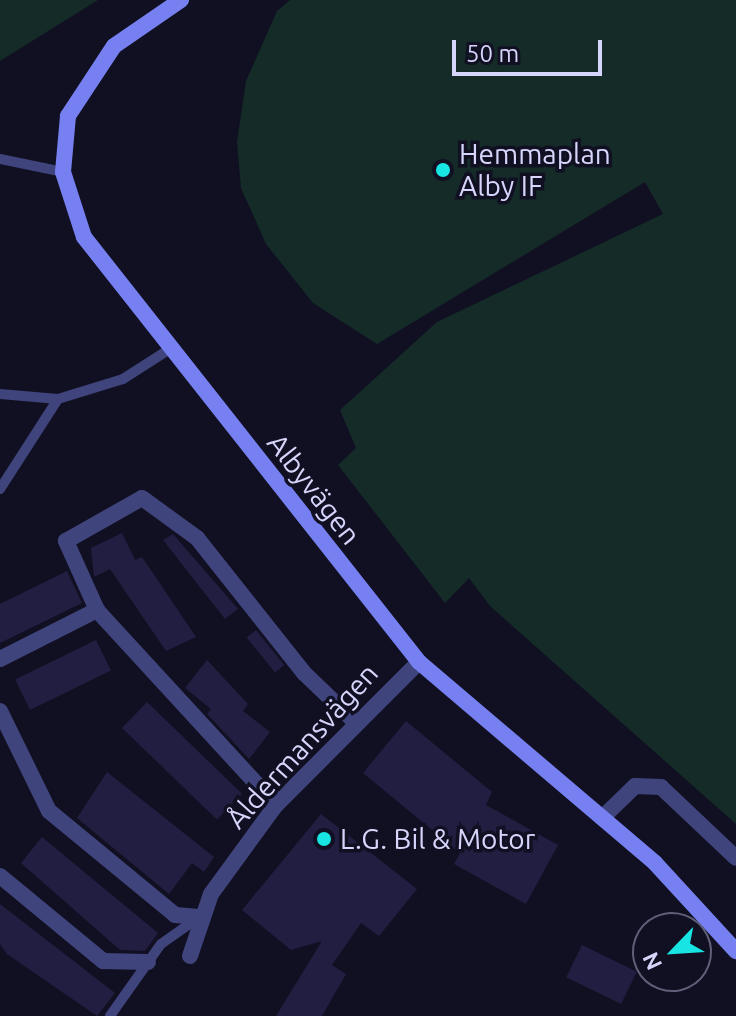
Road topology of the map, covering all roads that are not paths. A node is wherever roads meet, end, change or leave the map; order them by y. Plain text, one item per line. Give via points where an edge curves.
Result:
1 (179, 1) edge
2 (0, 159) edge
3 (63, 172) junction
4 (170, 349) junction
5 (0, 394) edge
6 (58, 399) junction
7 (0, 489) edge
8 (97, 610) junction
9 (0, 659) edge
10 (419, 662) junction
11 (0, 711) edge
12 (354, 721) junction
13 (276, 805) junction
14 (602, 818) junction
15 (736, 858) edge
16 (0, 876) edge
17 (199, 917) junction
18 (736, 951) edge
19 (190, 956) dead end
20 (148, 962) junction
21 (110, 1016) edge

1 - 3 street, Albyvägen via 93,69 68,116
2 - 3 lane
3 - 4 street, Albyvägen via 84,237
4 - 6 lane via 123,379
4 - 10 street, Albyvägen
5 - 6 lane
6 - 7 lane
8 - 9 street
8 - 12 street via 66,541 142,498 197,538 304,673
8 - 13 street
10 - 12 street, Åldermansvägen
10 - 14 street, Albyvägen
11 - 17 street via 49,811 175,915
12 - 13 street, Åldermansvägen
13 - 17 street, Åldermansvägen
14 - 15 street via 635,786 661,787
14 - 18 street, Albyvägen via 694,901
16 - 20 street via 103,961
17 - 19 street, Åldermansvägen
17 - 20 lane
20 - 21 lane

